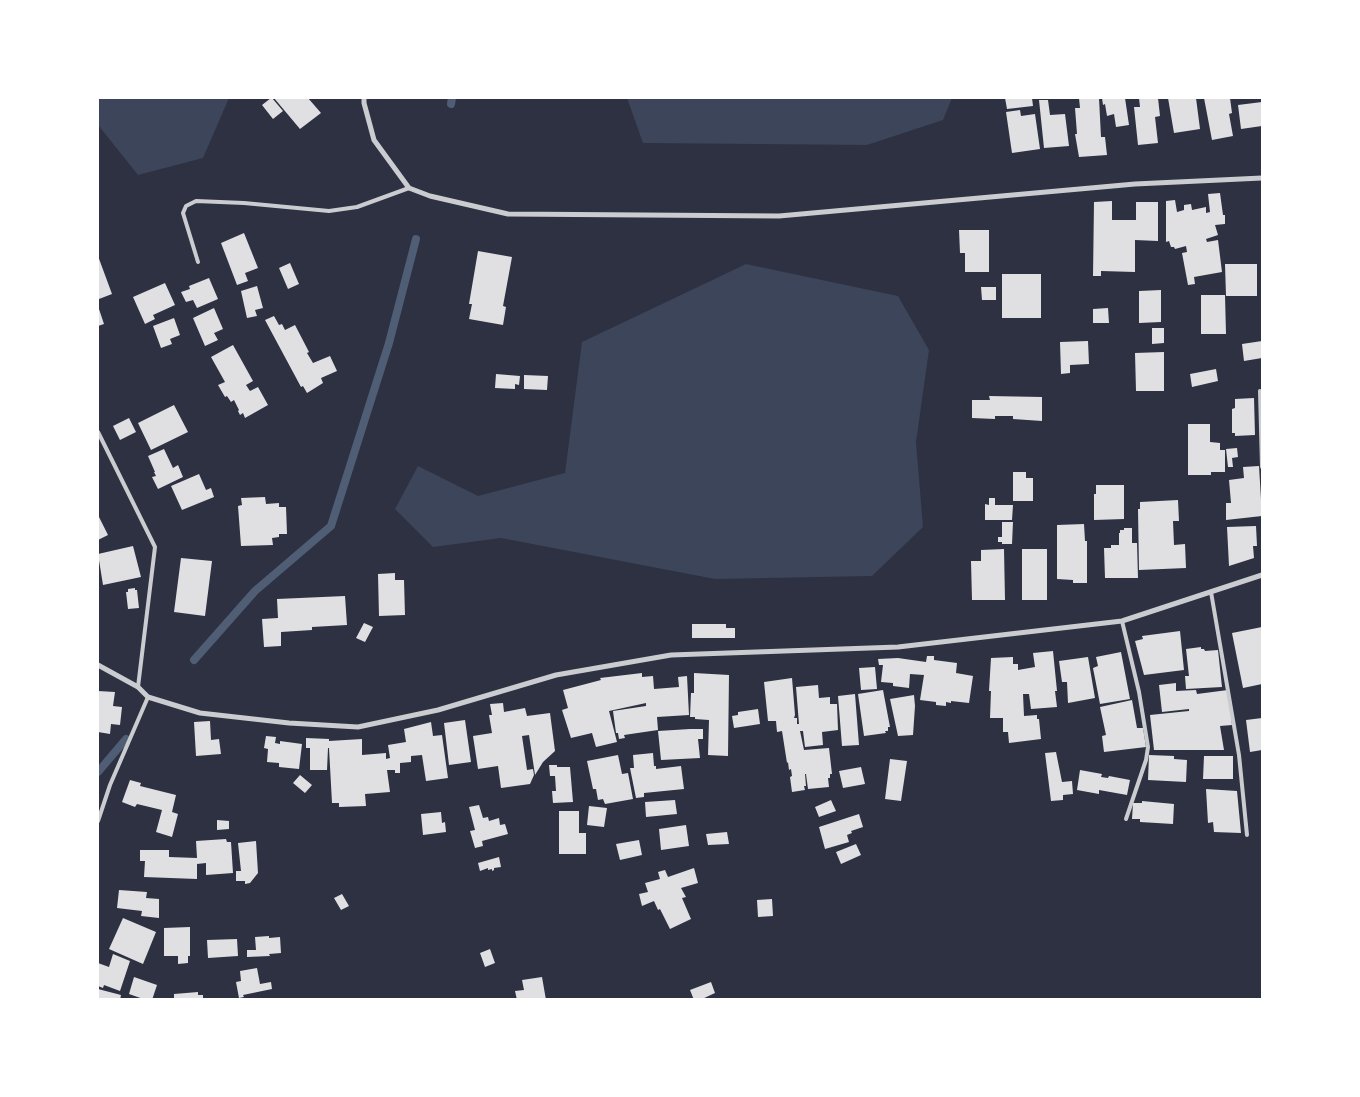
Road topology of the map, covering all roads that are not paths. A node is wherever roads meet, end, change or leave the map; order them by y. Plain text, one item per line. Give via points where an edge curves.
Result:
1 (364, 98) edge
2 (1262, 178) edge
3 (409, 188) junction
4 (198, 262) dead end
5 (1260, 391) dead end
6 (98, 432) edge
7 (1262, 467) edge
8 (1262, 575) edge
9 (1211, 592) junction
10 (1122, 621) junction
11 (98, 665) edge
12 (138, 687) junction
13 (148, 697) junction
14 (1126, 819) dead end
15 (98, 821) edge
16 (1247, 835) dead end

1 - 3 street via 374,140
2 - 3 street via 1136,184 779,216 508,214
3 - 4 lane via 357,207 329,210 196,201 186,206 183,213
5 - 7 lane
6 - 12 lane via 155,546
8 - 9 street
9 - 10 street
9 - 16 lane via 1239,755
10 - 13 street via 898,647 672,655 556,675 438,710 358,727 200,714
10 - 14 lane via 1148,747
11 - 12 street
12 - 13 street
13 - 15 lane

